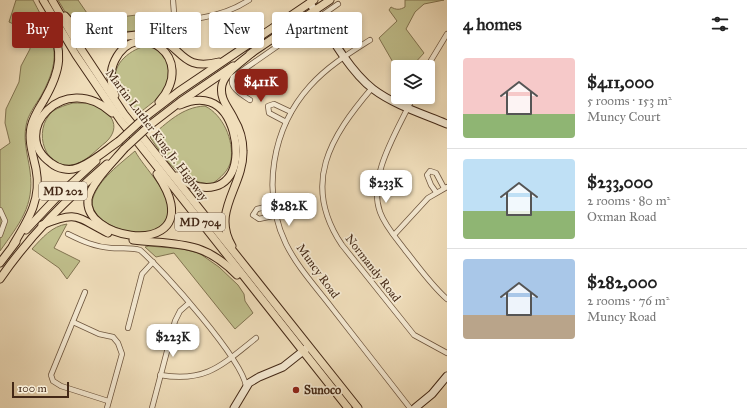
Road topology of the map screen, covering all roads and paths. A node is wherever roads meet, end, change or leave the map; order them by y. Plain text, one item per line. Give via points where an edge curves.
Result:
1 (43, 0) edge
2 (53, 0) edge
3 (174, 0) edge
4 (249, 0) edge
5 (330, 0) edge
6 (312, 2) edge
7 (338, 4) dead end
8 (314, 10) junction
9 (174, 12) edge
10 (327, 12) edge
11 (201, 17) edge
12 (447, 34) edge
13 (370, 40) dead end
14 (274, 48) edge
15 (340, 48) edge
16 (253, 52) junction
17 (345, 56) junction
18 (225, 60) junction
19 (431, 60) edge
20 (372, 88) junction
21 (250, 100) dead end
22 (410, 104) edge
23 (408, 107) junction
24 (172, 108) junction
25 (291, 112) junction
26 (124, 114) junction
27 (144, 118) junction
28 (121, 121) junction
29 (286, 122) junction
30 (447, 124) edge
31 (119, 142) junction
32 (141, 148) junction
33 (124, 149) junction
34 (163, 164) junction
35 (445, 187) edge
36 (436, 192) junction
37 (274, 205) junction
38 (0, 210) edge
39 (277, 215) junction
40 (42, 225) junction
41 (68, 234) dead end
42 (0, 235) edge
43 (394, 235) junction
44 (13, 245) junction
45 (153, 262) junction
46 (0, 263) edge
47 (0, 279) edge
48 (255, 279) junction
49 (85, 292) dead end
50 (259, 296) junction
51 (447, 299) edge
52 (189, 303) junction
53 (73, 322) junction
54 (128, 328) dead end
55 (256, 338) dead end
56 (310, 346) junction
57 (303, 352) junction
58 (447, 353) edge
59 (232, 357) junction
60 (160, 375) junction
61 (447, 376) edge
62 (246, 386) junction
63 (108, 401) junction
64 (107, 408) edge
65 (152, 408) edge
66 (234, 408) edge
67 (348, 408) edge
68 (358, 408) edge
69 (410, 408) edge
70 (416, 408) edge

1 - 28 main road, Martin Luther King Jr. Highway / MD 704
1 - 44 main road via 57,36 58,67 54,82 31,123 30,140 38,177 37,197 30,217
2 - 18 main road via 72,24 91,35 112,38 150,35 161,39 192,63 205,64
2 - 26 main road, Martin Luther King Jr. Highway / MD 704 via 75,40
3 - 9 street
4 - 11 street via 214,16
5 - 8 main road, MD 202
6 - 8 street
6 - 18 main road, MD 202
7 - 10 street
8 - 16 main road, MD 202
12 - 19 street
13 - 17 street, Muncy Road
14 - 21 street via 232,76 232,84 239,94
15 - 17 street
16 - 24 main road, MD 202
16 - 48 main road via 228,74 221,92 239,129 243,151 239,177 226,208 225,228 232,246
17 - 20 street via 357,74
17 - 25 street, Muncy Road via 313,83
18 - 27 main road, MD 202
20 - 23 street
20 - 58 street, Normandy Road via 342,125 327,155 323,185 326,211 342,245 404,324 421,340
22 - 23 street
23 - 30 street
23 - 43 street via 381,168 377,184 380,212
24 - 33 main road, MD 202, bridge
24 - 34 main road via 195,100 207,101 218,106 233,132 235,161 232,172 224,181 217,186 206,188 184,182
25 - 29 street, Muncy Road
25 - 29 street via 274,104 268,106 269,113
26 - 27 main road via 111,84 113,64 119,53 128,45 149,42 166,53 171,62 173,76 167,93
26 - 34 main road, Martin Luther King Jr. Highway / MD 704
27 - 31 main road, MD 202, bridge
28 - 31 main road via 99,103 83,98 71,98 48,109 36,132 38,146 44,156 51,164 64,169 84,165
28 - 32 main road, Martin Luther King Jr. Highway / MD 704
29 - 37 street, Muncy Road via 274,160
31 - 44 main road, MD 202 via 58,196
32 - 33 main road via 163,184 172,209 170,218 163,228 155,234 145,236 112,230 97,220 89,208 88,198 93,188
32 - 50 main road, Martin Luther King Jr. Highway / MD 704
33 - 40 main road, MD 202
34 - 48 main road, Martin Luther King Jr. Highway / MD 704
35 - 36 street
35 - 36 street via 432,170 427,175
36 - 43 street via 422,202
37 - 39 street, Muncy Road
37 - 39 street via 257,209 253,215 259,219
38 - 42 street via 5,221
39 - 69 street, Muncy Road via 287,245 303,272
40 - 47 main road, MD 202
40 - 50 main road via 72,216 82,218 127,239 196,247 224,263
41 - 45 street via 91,245 113,249 132,247 140,250
43 - 51 street
44 - 46 main road, MD 202
45 - 52 street
45 - 54 street via 142,274
48 - 56 main road, Martin Luther King Jr. Highway / MD 704
49 - 53 street
50 - 57 main road, Martin Luther King Jr. Highway / MD 704
52 - 59 street
52 - 60 street via 182,307 177,315
53 - 63 street via 99,334 113,337 121,349 122,354
53 - 63 street via 51,375 61,386
55 - 59 street
56 - 57 street
56 - 68 main road, Martin Luther King Jr. Highway / MD 704
57 - 62 street via 283,367 259,377
57 - 67 main road, Martin Luther King Jr. Highway / MD 704
59 - 60 street via 212,370 194,377
59 - 62 street
60 - 65 street
61 - 70 street
62 - 66 street
63 - 64 street

